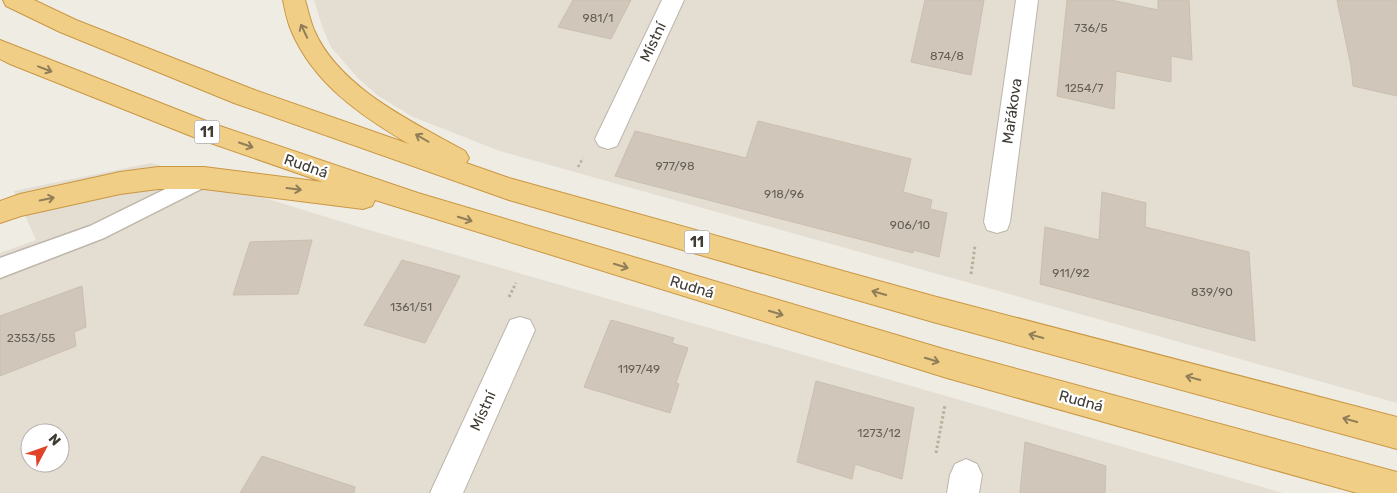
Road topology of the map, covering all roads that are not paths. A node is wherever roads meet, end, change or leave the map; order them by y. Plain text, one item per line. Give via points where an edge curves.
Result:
1 (14, 0) edge
2 (294, 0) edge
3 (673, 0) edge
4 (1027, 0) edge
5 (0, 50) edge
6 (608, 139) dead end
7 (204, 178) junction
8 (509, 189) junction
9 (418, 204) junction
10 (0, 212) edge
11 (997, 222) dead end
12 (0, 268) edge
13 (520, 330) dead end
14 (1397, 433) edge
15 (1397, 488) edge
16 (446, 493) edge

1 - 8 highway, 11 via 68,26 243,96
8 -> 2 highway via 374,110 336,81 314,51 300,23
3 - 6 street, Místní
4 - 11 street, Mařákova
5 -> 9 highway, Rudná / 11 via 205,131
7 -> 9 highway
10 -> 7 highway via 120,183 158,178
7 - 12 lane via 97,232
14 -> 8 highway, 11 via 933,309
9 -> 15 highway, Rudná / 11 via 947,364
13 - 16 street, Místní

